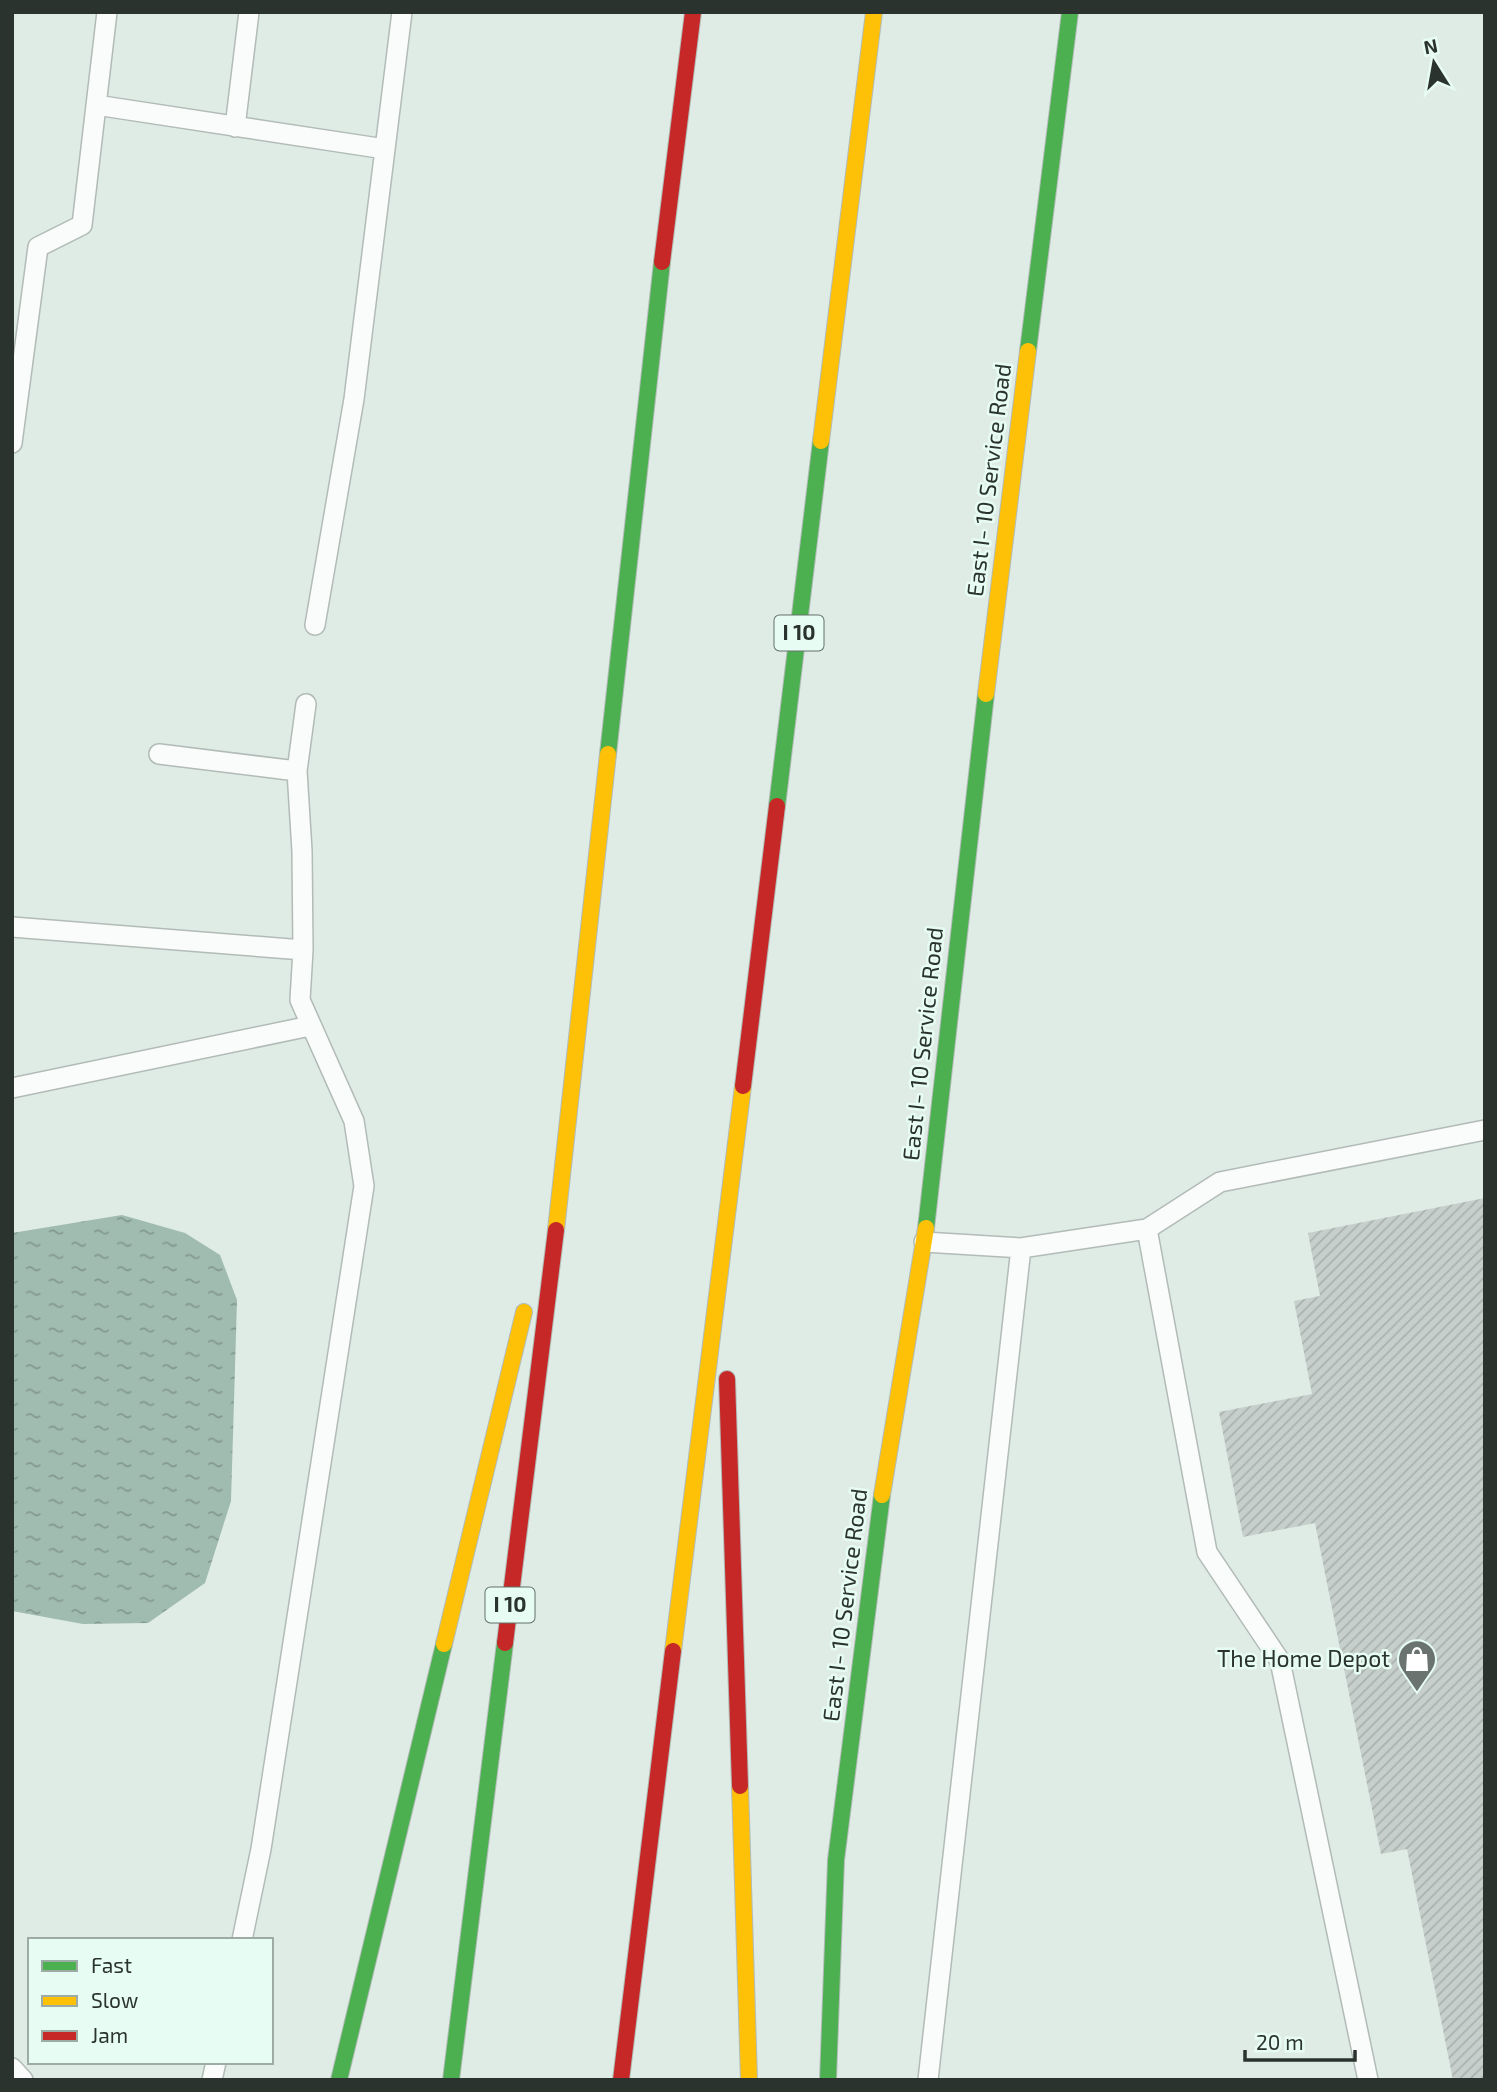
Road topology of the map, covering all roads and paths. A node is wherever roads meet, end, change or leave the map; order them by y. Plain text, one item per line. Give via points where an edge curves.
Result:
1 (107, 12) edge
2 (250, 12) edge
3 (402, 12) edge
4 (693, 12) edge
5 (874, 12) edge
6 (1070, 12) edge
7 (96, 106) junction
8 (235, 127) junction
9 (385, 149) junction
10 (12, 443) edge
11 (315, 625) dead end
12 (306, 704) dead end
13 (159, 754) dead end
14 (297, 771) junction
15 (12, 927) edge
16 (303, 950) junction
17 (310, 1026) junction
18 (12, 1088) edge
19 (568, 1130) junction
20 (1485, 1130) edge
21 (1147, 1229) junction
22 (924, 1241) junction
23 (1021, 1248) junction
24 (723, 1255) junction
25 (535, 1266) dead end
26 (529, 1293) dead end
27 (242, 1938) edge
28 (12, 2068) edge
29 (23, 2080) edge
30 (339, 2080) edge
31 (452, 2080) edge
32 (621, 2080) edge
33 (748, 2080) edge
34 (828, 2080) edge
35 (928, 2080) edge
36 (1368, 2080) edge

1 - 7 lane
2 - 8 lane
3 - 9 lane
4 - 19 main road, I 10 via 652,341
5 - 24 main road, I 10
6 - 22 main road, East I- 10 Service Road via 973,791
7 - 8 lane
7 - 10 lane via 82,225 38,247
8 - 9 lane
9 - 11 lane via 354,399
12 - 14 lane
13 - 14 lane
14 - 16 lane
15 - 16 lane
16 - 17 lane via 300,1000
17 - 18 lane
17 - 27 lane via 354,1121 364,1186 263,1835
19 - 25 main road
19 - 31 main road, I 10
20 - 21 lane via 1220,1182
21 - 23 lane
21 - 36 lane via 1207,1552 1280,1661
22 - 23 lane
22 - 34 main road, East I- 10 Service Road via 884,1482 836,1860
23 - 35 lane
24 - 32 main road, I 10
24 - 33 main road
26 - 30 main road
28 - 29 lane

